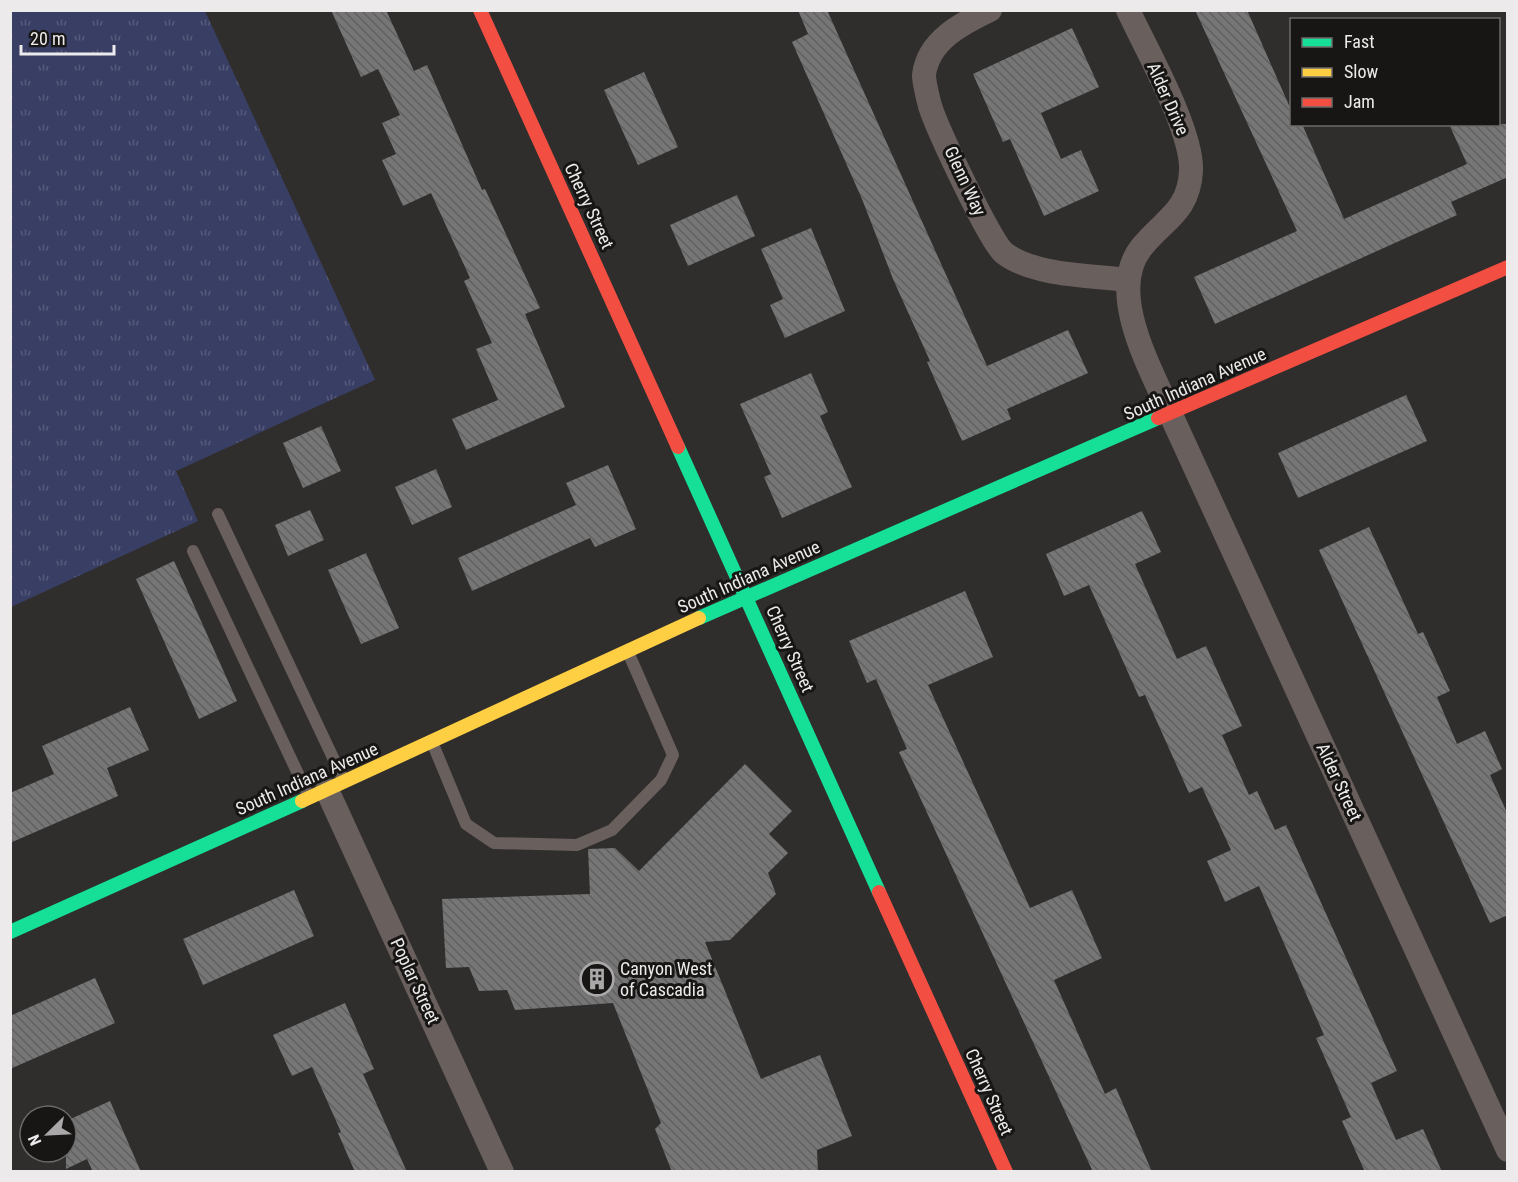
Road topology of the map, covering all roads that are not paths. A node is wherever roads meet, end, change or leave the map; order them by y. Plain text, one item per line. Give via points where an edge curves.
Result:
1 (480, 10) edge
2 (990, 10) edge
3 (1128, 10) edge
4 (1508, 267) edge
5 (1127, 280) junction
6 (1171, 415) junction
7 (218, 514) dead end
8 (193, 551) dead end
9 (746, 596) junction
10 (627, 651) junction
11 (432, 742) junction
12 (327, 790) junction
13 (10, 932) edge
14 (1508, 1150) edge
15 (502, 1172) edge
16 (1006, 1172) edge

1 - 9 main road, Cherry Street
2 - 5 street, Glenn Way via 959,25 935,47 924,75 930,106 986,228 1002,251 1027,267
3 - 5 street, Alder Drive via 1187,139 1191,171 1182,206 1139,250
4 - 6 main road, South Indiana Avenue
5 - 6 street, Alder Drive via 1132,325
6 - 9 main road, South Indiana Avenue
6 - 14 street, Alder Street
7 - 12 lane
8 - 12 lane
9 - 10 main road, South Indiana Avenue
9 - 16 main road, Cherry Street
10 - 11 main road, South Indiana Avenue
10 - 11 lane via 673,756 661,780 612,830 577,845 494,843 466,824
11 - 12 main road, South Indiana Avenue
12 - 13 main road, South Indiana Avenue
12 - 15 street, Poplar Street

